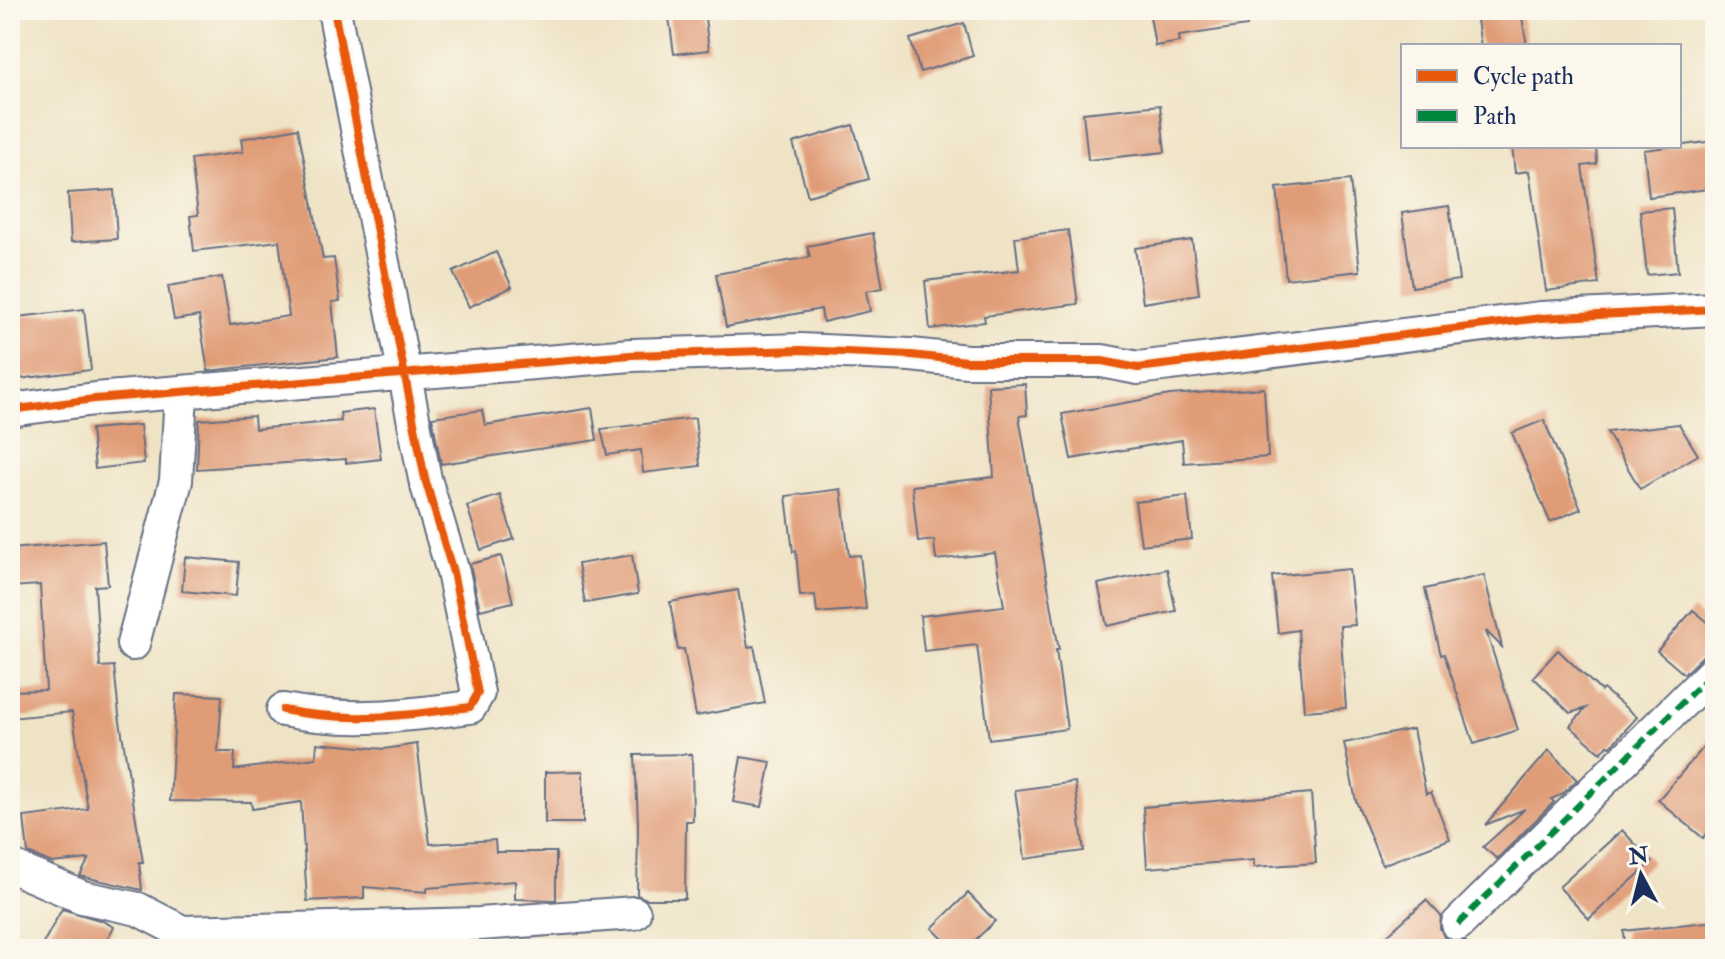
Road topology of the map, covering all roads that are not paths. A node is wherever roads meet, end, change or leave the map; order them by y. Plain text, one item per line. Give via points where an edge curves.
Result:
1 (334, 10) edge
2 (1715, 309) edge
3 (403, 373) junction
4 (181, 394) junction
5 (10, 410) edge
6 (133, 644) dead end
7 (1715, 670) edge
8 (283, 710) dead end
9 (10, 866) edge
10 (634, 913) dead end
11 (1458, 924) dead end
12 (189, 941) edge

1 - 3 street
2 - 3 street via 1541,318 1138,368 1102,361 967,361 800,350 631,355
3 - 4 street
3 - 8 street via 478,693 470,707 400,717 322,718
4 - 5 street
4 - 6 street via 176,481
7 - 11 street
9 - 12 street via 82,897 138,909
10 - 12 street

